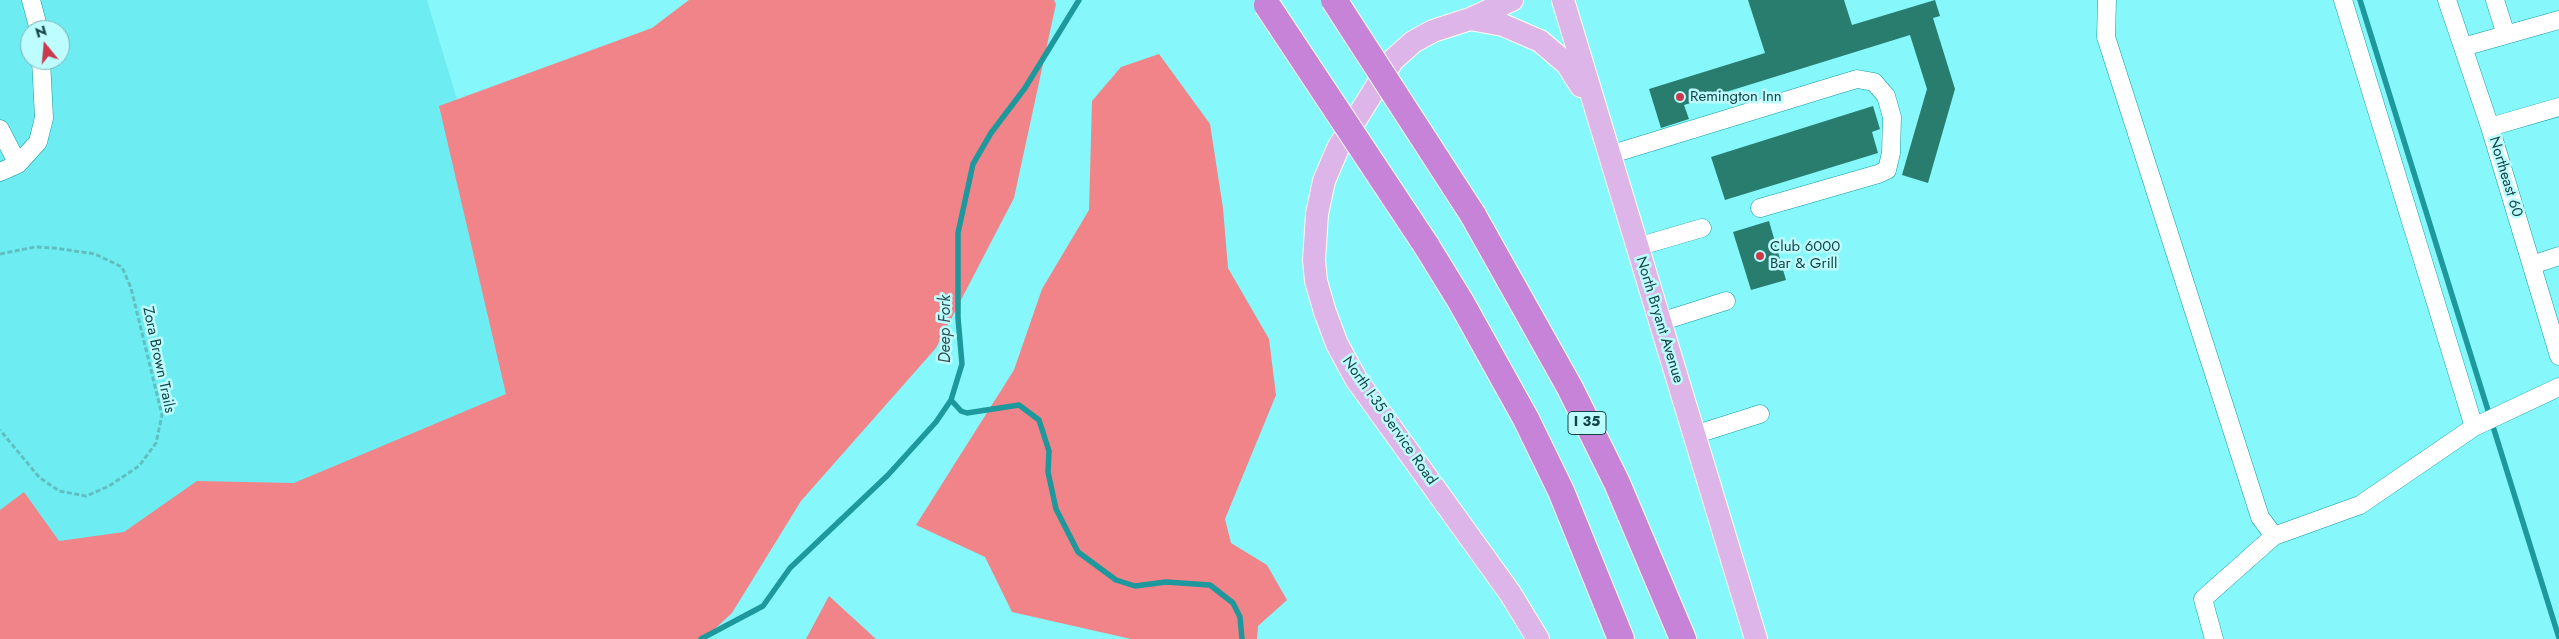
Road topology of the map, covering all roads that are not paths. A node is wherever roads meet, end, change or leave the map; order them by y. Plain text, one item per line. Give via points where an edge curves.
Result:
1 (30, 0) edge
2 (1264, 0) edge
3 (1334, 0) edge
4 (1512, 0) edge
5 (1563, 0) edge
6 (2107, 0) edge
7 (2343, 0) edge
8 (2447, 0) edge
9 (2495, 0) edge
10 (1470, 19) junction
11 (36, 20) edge
12 (2559, 20) edge
13 (2506, 35) junction
14 (2463, 46) junction
15 (42, 70) edge
16 (2559, 107) edge
17 (1599, 122) junction
18 (2490, 127) junction
19 (0, 129) edge
20 (1609, 155) junction
21 (18, 164) junction
22 (0, 172) edge
23 (1760, 208) dead end
24 (1702, 228) dead end
25 (1637, 247) junction
26 (2559, 256) edge
27 (2532, 265) junction
28 (1726, 301) dead end
29 (1660, 322) junction
30 (2559, 355) edge
31 (2559, 387) edge
32 (1760, 414) dead end
33 (2474, 427) junction
34 (1694, 435) junction
35 (2274, 536) junction
36 (1538, 639) edge
37 (1621, 639) edge
38 (1683, 639) edge
39 (1756, 639) edge
40 (2214, 639) edge

1 - 11 street
2 - 37 highway, bridge via 1426,244 1466,310 1561,491
3 - 38 highway, I 35, bridge via 1473,215 1525,306 1621,492
4 - 10 main road, North I-35 Service Road
5 - 17 main road, North Bryant Avenue
6 - 35 street via 2106,37 2260,517
7 - 33 street
8 - 14 street, Northeast 60
9 - 13 street
10 - 17 main road via 1521,31 1554,51 1576,76
10 - 36 main road, North I-35 Service Road via 1433,31 1413,42 1393,60 1338,148 1324,181 1317,214 1316,281 1337,344 1356,379 1510,592
12 - 13 street
13 - 14 street
14 - 18 street, Northeast 60
15 - 21 street via 44,118 38,142
16 - 18 street
17 - 20 main road, North Bryant Avenue
18 - 27 street, Northeast 60
19 - 21 street
20 - 23 street via 1858,79 1874,82 1886,96 1892,117 1887,170
20 - 25 main road, North Bryant Avenue
21 - 22 street
24 - 25 street
25 - 29 main road, North Bryant Avenue
26 - 27 street
27 - 30 street, Northeast 60
28 - 29 street
29 - 34 main road, North Bryant Avenue
31 - 33 street
32 - 34 street
33 - 35 street via 2360,505
34 - 39 main road, North Bryant Avenue
35 - 40 street via 2202,599

